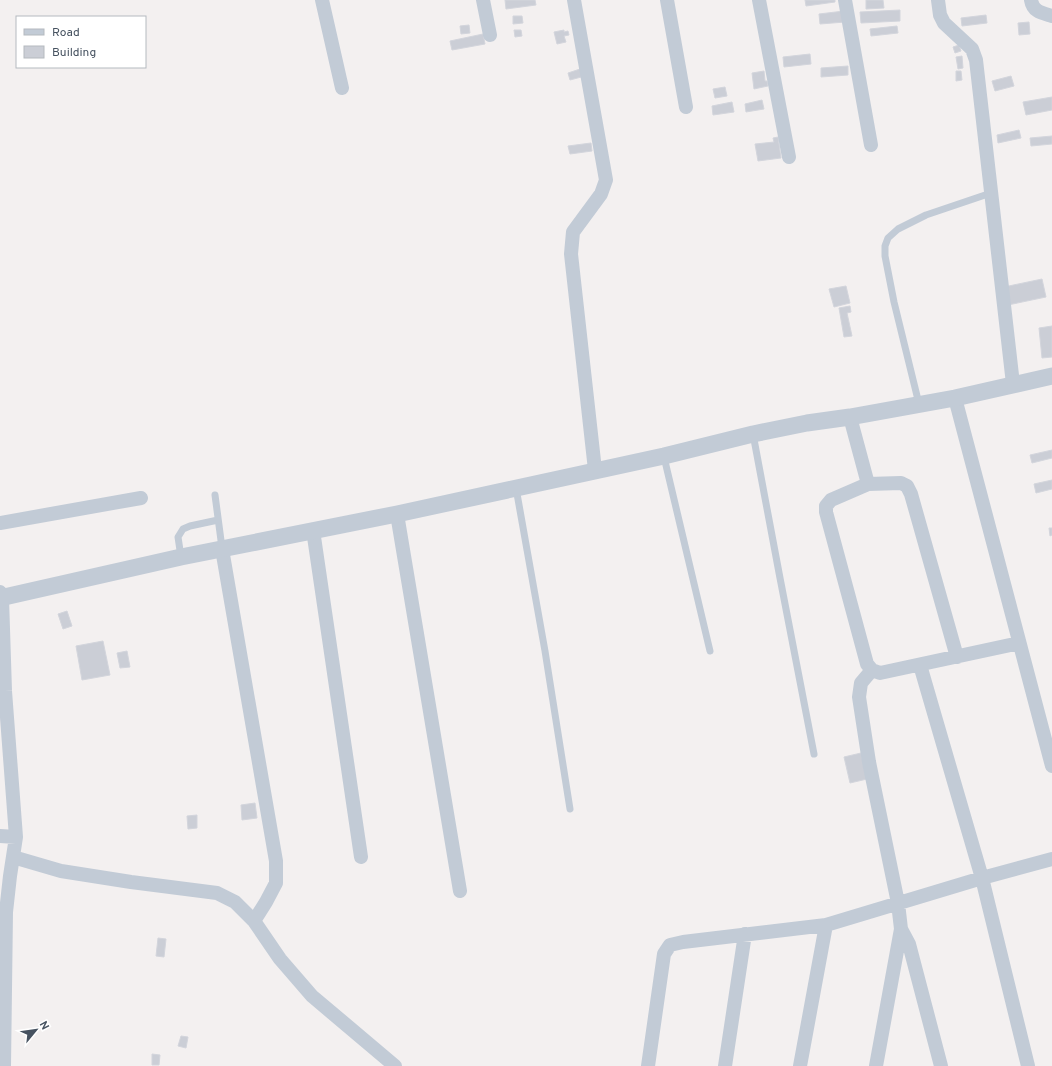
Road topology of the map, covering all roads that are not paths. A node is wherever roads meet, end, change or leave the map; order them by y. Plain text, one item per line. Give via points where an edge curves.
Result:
1 (322, 0) edge
2 (483, 0) edge
3 (574, 0) edge
4 (667, 0) edge
5 (759, 0) edge
6 (845, 0) edge
7 (938, 0) edge
8 (1031, 0) edge
9 (1052, 16) edge
10 (490, 35) dead end
11 (342, 88) dead end
12 (686, 107) dead end
13 (871, 145) dead end
14 (789, 157) dead end
15 (991, 193) junction
16 (1052, 377) edge
17 (1013, 384) junction
18 (955, 398) junction
19 (919, 405) junction
20 (850, 417) junction
21 (753, 434) junction
22 (664, 456) junction
23 (595, 470) junction
24 (868, 484) junction
25 (516, 488) junction
26 (215, 495) dead end
27 (141, 498) dead end
28 (397, 514) junction
29 (218, 520) junction
30 (0, 523) edge
31 (313, 530) junction
32 (222, 549) junction
33 (181, 557) junction
34 (1, 596) edge
35 (1019, 643) junction
36 (710, 651) dead end
37 (957, 657) junction
38 (920, 665) junction
39 (872, 670) junction
40 (814, 754) dead end
41 (1052, 766) edge
42 (570, 810) dead end
43 (0, 836) edge
44 (16, 837) junction
45 (13, 857) junction
46 (362, 857) dead end
47 (1052, 859) edge
48 (982, 878) junction
49 (460, 891) dead end
50 (898, 903) junction
51 (254, 921) junction
52 (826, 925) junction
53 (901, 929) junction
54 (745, 934) junction
55 (4, 1066) edge
56 (395, 1066) edge
57 (648, 1066) edge
58 (725, 1066) edge
59 (800, 1066) edge
60 (876, 1066) edge
61 (941, 1066) edge
62 (1028, 1066) edge

1 - 11 street
2 - 10 street
3 - 23 street via 606,180 601,194 573,232 571,254
4 - 12 street
5 - 14 street
6 - 13 street
7 - 15 street via 940,16 944,23 972,49 976,60
8 - 9 street via 1035,9
15 - 17 street
15 - 19 lane via 926,215 898,229 888,238 885,246 894,302
16 - 17 street
17 - 18 street
18 - 19 street
18 - 35 street
19 - 20 street
20 - 21 street
20 - 24 street
21 - 22 street
21 - 40 lane
22 - 23 street
22 - 36 lane
23 - 25 street
24 - 37 street via 901,483 907,486
24 - 39 street via 831,500 826,506 826,512 867,664
25 - 28 street
25 - 42 lane
26 - 29 lane
27 - 30 street
28 - 31 street
28 - 49 street
29 - 32 lane
29 - 33 lane via 183,530 178,537
31 - 32 street
31 - 46 street
32 - 33 street
32 - 51 street via 276,861 276,883
33 - 34 street
34 - 44 street
35 - 37 street
35 - 41 street
37 - 38 street
38 - 39 street via 880,673
38 - 48 street
39 - 50 street via 861,683 858,698 868,762
43 - 44 street
44 - 45 street
45 - 51 street via 69,872 217,893 235,902
45 - 55 street via 6,912
47 - 48 street
48 - 50 street
48 - 62 street
50 - 52 street
50 - 53 street
51 - 56 street via 280,959 312,996
52 - 54 street
52 - 59 street
53 - 60 street
53 - 61 street via 909,944
54 - 57 street via 670,945 664,954
54 - 58 street

